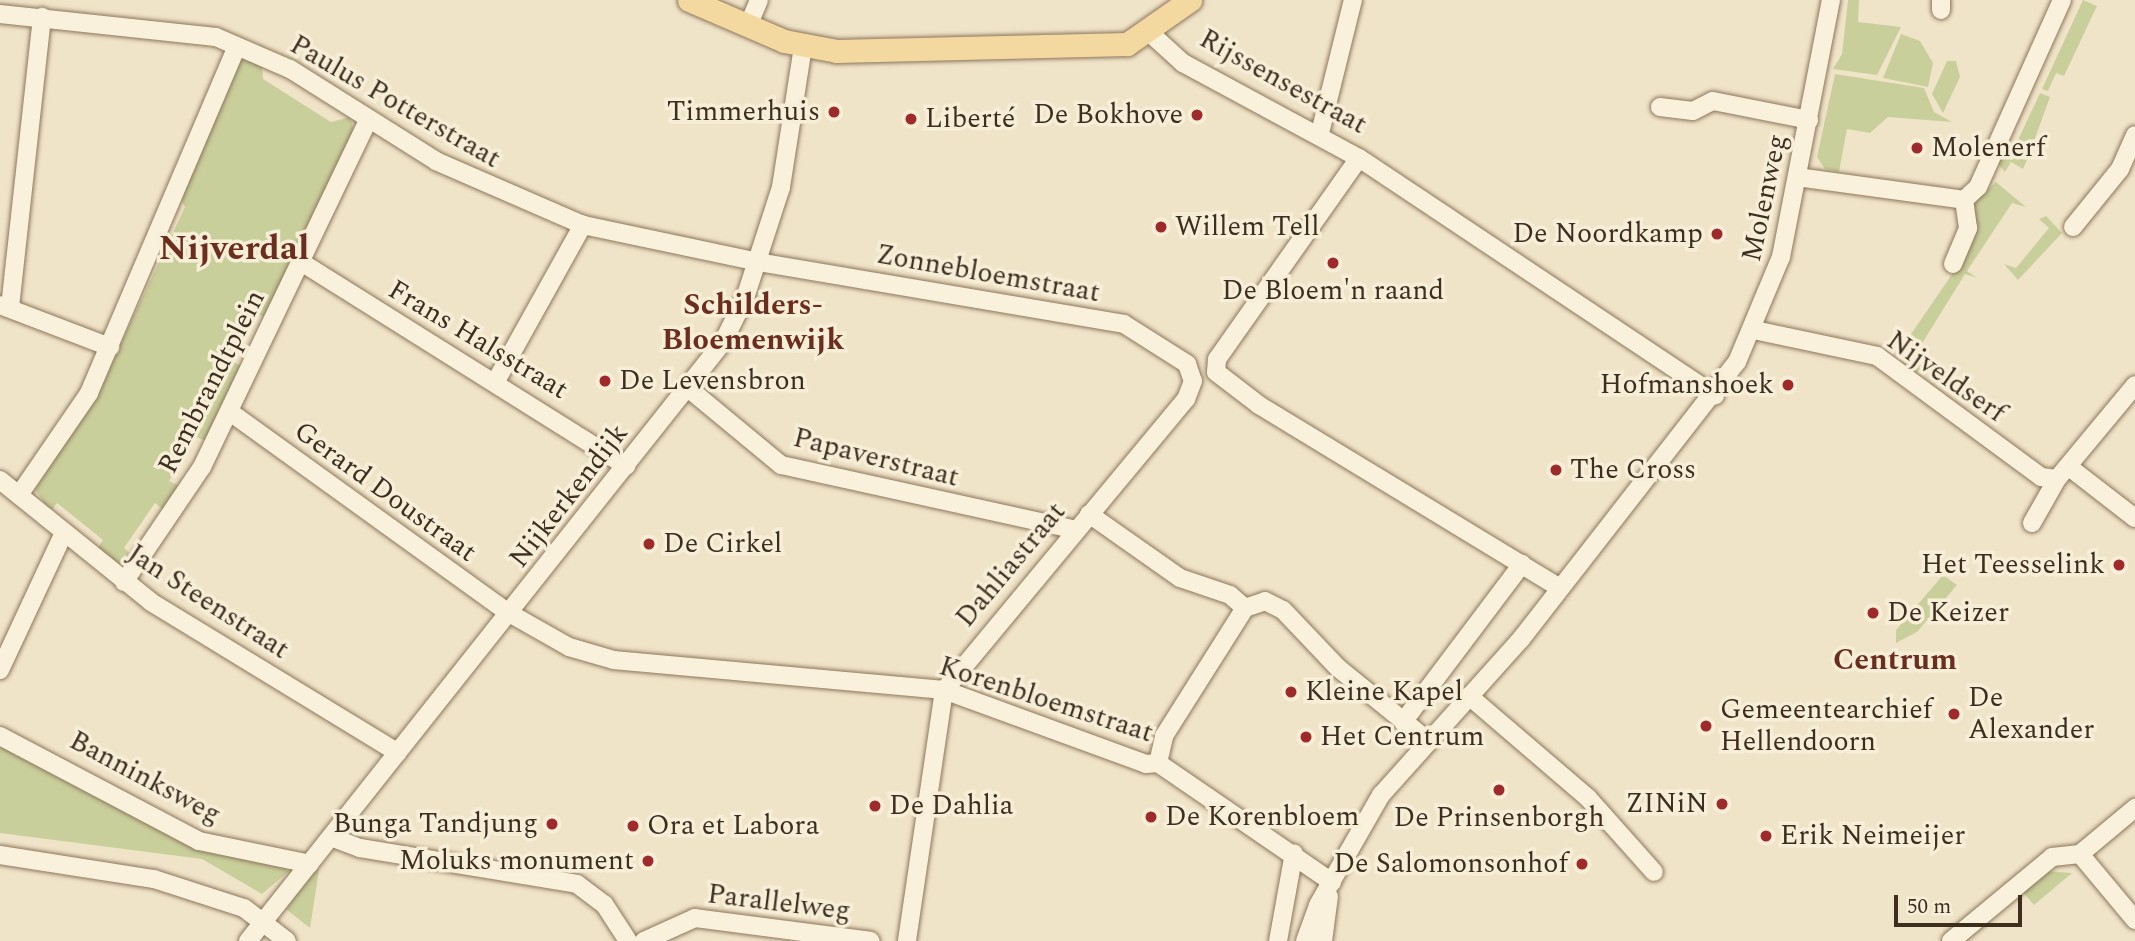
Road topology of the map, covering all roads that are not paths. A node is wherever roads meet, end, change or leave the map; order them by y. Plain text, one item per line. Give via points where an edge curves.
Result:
1 (690, 0) edge
2 (759, 0) edge
3 (1190, 0) edge
4 (1353, 0) edge
5 (1831, 0) edge
6 (2062, 0) edge
7 (0, 14) edge
8 (42, 18) junction
9 (748, 26) junction
10 (1150, 33) junction
11 (237, 46) junction
12 (803, 47) junction
13 (1660, 107) dead end
14 (368, 120) junction
15 (1809, 120) junction
16 (1320, 134) junction
17 (2135, 135) edge
18 (1359, 158) junction
19 (1797, 177) junction
20 (1964, 200) junction
21 (583, 225) junction
22 (2073, 227) dead end
23 (301, 262) junction
24 (758, 262) junction
25 (1952, 264) dead end
26 (5, 306) edge
27 (1754, 330) junction
28 (110, 346) junction
29 (1192, 374) joint
30 (496, 381) junction
31 (2135, 385) edge
32 (688, 388) junction
33 (1715, 395) junction
34 (230, 412) junction
35 (626, 466) junction
36 (2063, 473) junction
37 (0, 480) edge
38 (19, 495) junction
39 (1089, 514) junction
40 (2135, 517) edge
41 (2032, 523) dead end
42 (1076, 530) junction
43 (64, 533) junction
44 (1522, 564) junction
45 (124, 582) junction
46 (1558, 587) junction
47 (1245, 608) junction
48 (509, 613) junction
49 (0, 670) edge
50 (944, 690) junction
51 (1469, 696) junction
52 (1403, 722) junction
53 (0, 736) edge
54 (1428, 741) junction
55 (398, 753) junction
56 (1158, 763) junction
57 (2135, 808) edge
58 (331, 837) junction
59 (1294, 853) junction
60 (2080, 854) junction
61 (0, 855) edge
62 (310, 864) junction
63 (1654, 872) dead end
64 (1332, 882) junction
65 (2135, 920) edge
66 (262, 923) junction
67 (795, 936) edge
68 (248, 941) edge
69 (287, 941) edge
70 (628, 941) edge
71 (644, 941) edge
72 (871, 941) edge
73 (907, 941) edge
74 (1278, 941) edge
75 (1305, 941) edge
76 (1322, 941) edge
77 (1951, 941) edge

1 - 9 main road
2 - 9 street
3 - 10 main road
4 - 16 street
5 - 15 street, Molenweg
6 - 20 street via 1978,187
7 - 8 street, Paulus Potterstraat
8 - 11 street, Paulus Potterstraat via 196,32
8 - 26 street
9 - 12 main road
10 - 12 main road via 1127,44
10 - 16 street, Rijssensestraat via 1183,63
11 - 14 street, Paulus Potterstraat via 290,69
11 - 28 street
12 - 24 street, Nijkerkendijk via 784,170
13 - 15 street via 1693,111 1713,101
14 - 21 street, Paulus Potterstraat via 502,194
14 - 23 street, Rembrandtplein
15 - 19 street, Molenweg
16 - 18 street, Rijssensestraat
17 - 22 street via 2120,169
18 - 33 street, Rijssensestraat
18 - 44 street via 1217,359 1216,372 1259,405
19 - 20 street
19 - 27 street, Molenweg via 1781,257
20 - 25 street via 1968,228
21 - 24 street, Paulus Potterstraat
21 - 30 street
23 - 30 street, Frans Halsstraat
23 - 34 street, Rembrandtplein
24 - 29 street, Zonnebloemstraat via 1124,324 1184,360
24 - 32 street, Nijkerkendijk via 723,342
26 - 28 street
27 - 33 street, Molenweg
27 - 36 street, Nijveldserf via 1834,343 1888,362 2041,477
28 - 38 street via 68,430
29 - 39 street, Dahliastraat via 1186,399
30 - 35 street, Frans Halsstraat
31 - 36 street
32 - 35 street, Nijkerkendijk
32 - 42 street, Papaverstraat via 781,465
33 - 46 street, Molenweg
34 - 45 street, Rembrandtplein via 175,511
34 - 48 street, Gerard Doustraat
35 - 48 street, Nijkerkendijk
36 - 40 street, Nijveldserf
36 - 41 street
37 - 38 street, Jan Steenstraat
38 - 43 street, Jan Steenstraat
39 - 42 street, Dahliastraat
39 - 47 street via 1158,566 1230,595
42 - 50 street, Dahliastraat
43 - 45 street, Jan Steenstraat
43 - 49 street
44 - 46 street
44 - 52 street
45 - 55 street, Jan Steenstraat
46 - 51 street, Molenweg
47 - 52 street via 1265,601 1283,610 1337,667
47 - 56 street via 1164,736
48 - 50 street, Korenbloemstraat via 560,643 608,659
48 - 55 street, Nijkerkendijk
50 - 56 street, Korenbloemstraat via 1146,764
50 - 73 street
51 - 54 street, Molenweg
51 - 63 street via 1588,798
52 - 54 street
53 - 62 street, Banninksweg via 200,841
54 - 64 street, Molenweg via 1373,806
55 - 58 street, Nijkerkendijk
56 - 59 street, Korenbloemstraat
57 - 60 street
58 - 62 street, Nijkerkendijk
58 - 70 street via 360,848 577,884 604,904
59 - 64 street, Korenbloemstraat
59 - 74 street
60 - 65 street
60 - 77 street via 2052,857
61 - 66 street via 154,878 244,908
62 - 66 street, Nijkerkendijk
64 - 75 street
64 - 76 street
66 - 68 street, Nijkerkendijk
66 - 69 street
67 - 71 street, Parallelweg via 695,918
67 - 72 street, Parallelweg

